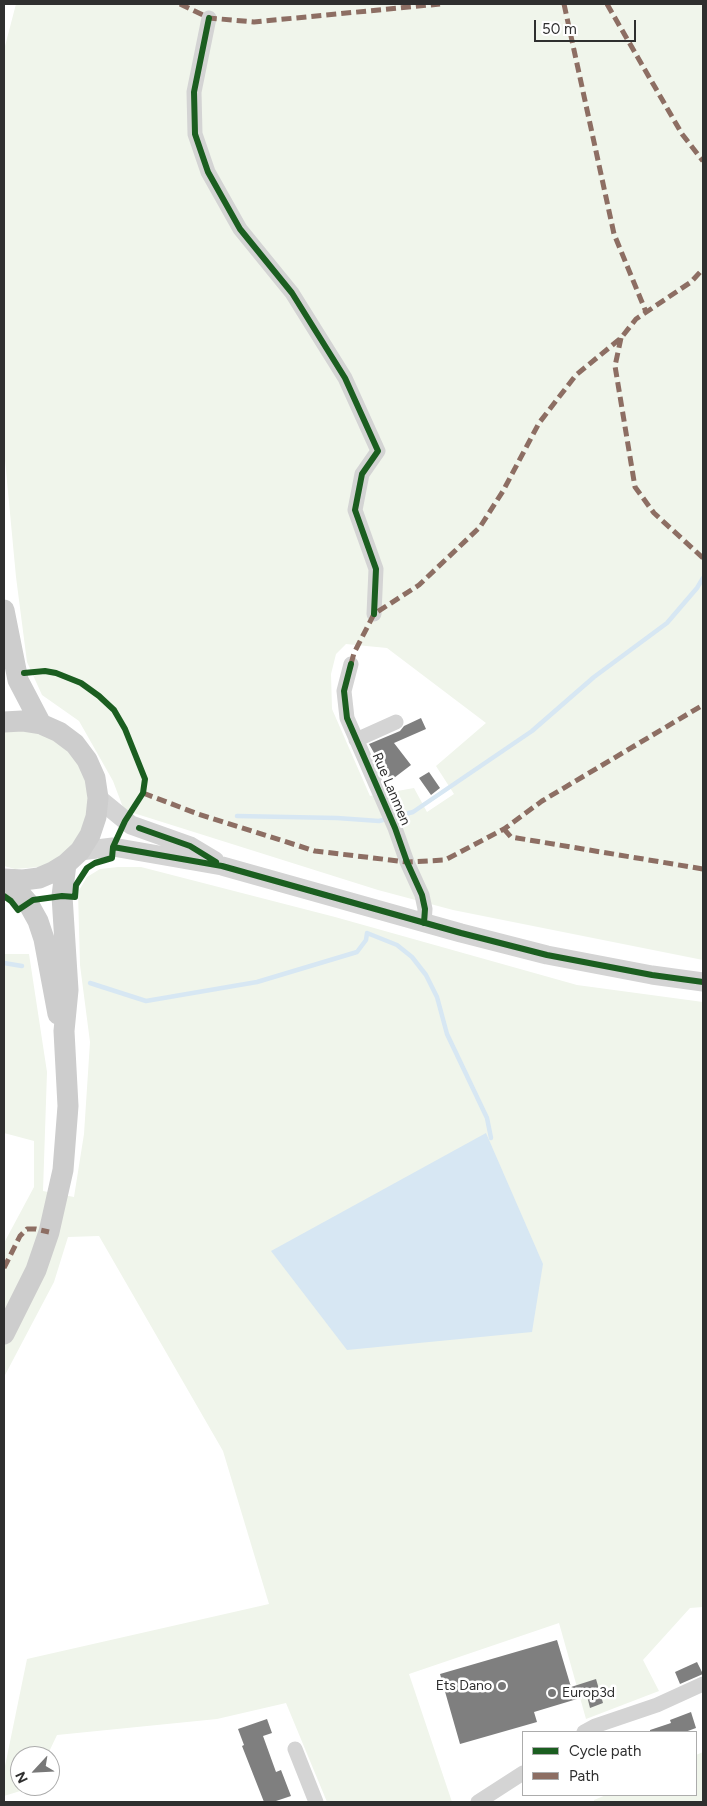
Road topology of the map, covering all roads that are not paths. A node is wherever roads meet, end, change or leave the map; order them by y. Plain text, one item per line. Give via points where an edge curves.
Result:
1 (209, 18) dead end
2 (4, 610) edge
3 (374, 614) dead end
4 (351, 664) dead end
5 (4, 722) edge
6 (396, 722) dead end
7 (41, 724) junction
8 (356, 740) junction
9 (98, 798) junction
10 (66, 863) junction
11 (222, 866) junction
12 (6, 879) edge
13 (424, 923) junction
14 (703, 982) edge
15 (64, 1030) junction
16 (4, 1334) edge
17 (703, 1684) edge
18 (586, 1731) edge
19 (295, 1749) dead end
20 (522, 1774) edge
21 (316, 1802) edge
22 (478, 1802) edge

1 - 3 street via 194,92 195,134 208,172 240,229 292,293 345,378 378,451 362,474 355,510 376,569
2 - 7 main road via 18,680
4 - 8 street, Rue Lanmen via 344,691 347,718
5 - 7 main road
6 - 8 street, Rue Lanmen
7 - 9 main road via 75,744 95,778
8 - 13 street, Rue Lanmen via 422,895
9 - 10 main road via 90,835
9 - 11 street via 131,825 190,846
10 - 11 street via 113,847
10 - 12 main road via 39,878
10 - 15 main road via 62,896 68,990
11 - 13 street
12 - 15 main road via 28,903 38,921
13 - 14 street via 548,955
15 - 16 main road via 68,1106 63,1170 49,1232 36,1270
17 - 18 street
19 - 21 street
20 - 22 street

